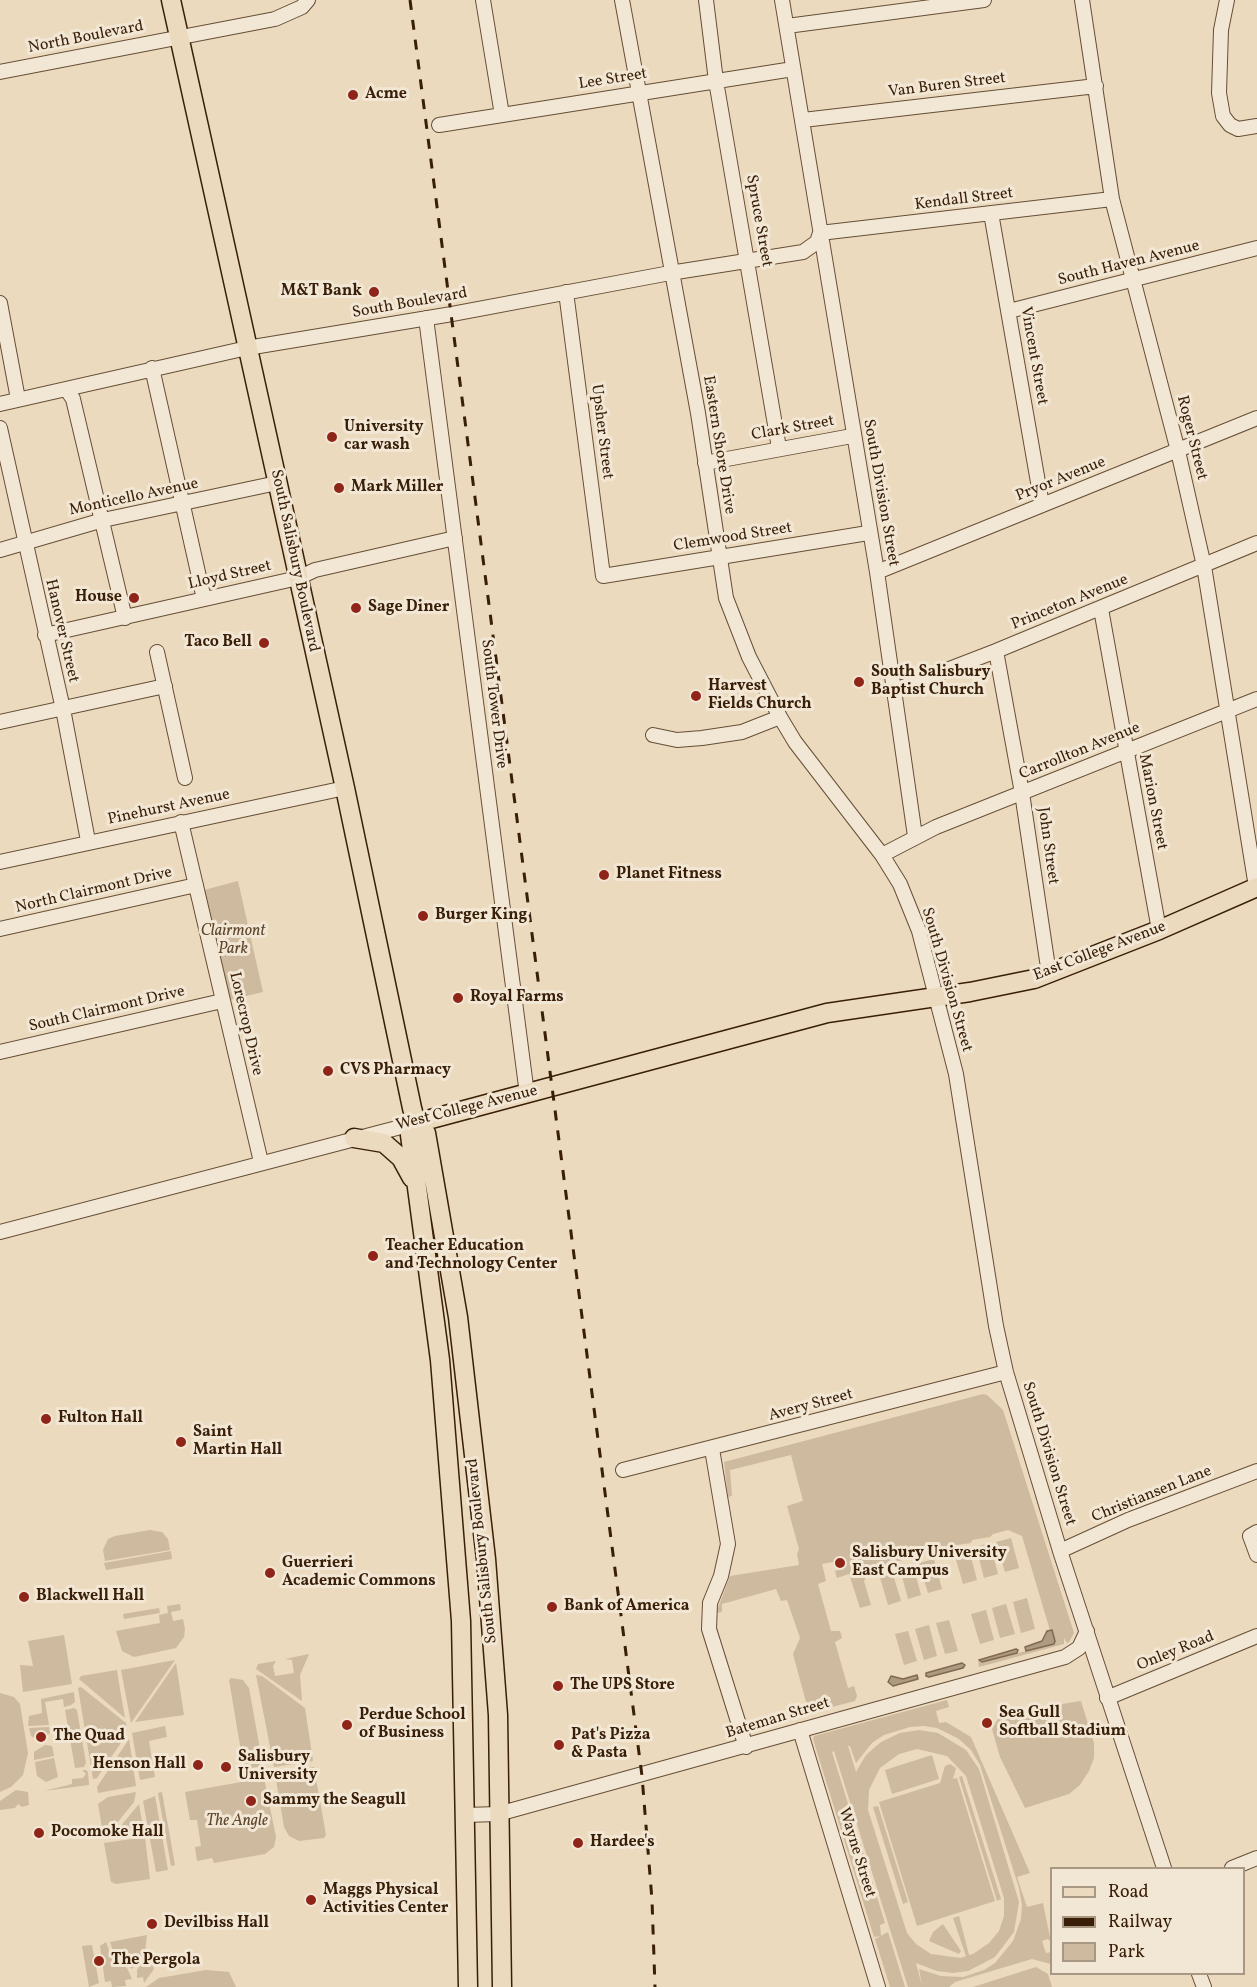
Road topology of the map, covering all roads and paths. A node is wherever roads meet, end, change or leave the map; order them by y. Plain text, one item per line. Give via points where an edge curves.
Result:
1 (171, 0) edge
2 (308, 0) edge
3 (483, 0) edge
4 (622, 0) edge
5 (706, 0) edge
6 (782, 0) edge
7 (984, 0) edge
8 (1082, 0) edge
9 (1227, 0) edge
10 (787, 26) junction
11 (178, 38) junction
12 (793, 69) junction
13 (0, 72) edge
14 (716, 81) junction
15 (1096, 86) junction
16 (640, 92) junction
17 (502, 115) junction
18 (803, 120) junction
19 (439, 125) dead end
20 (1257, 126) edge
21 (1112, 199) junction
22 (991, 213) junction
23 (820, 234) junction
24 (1257, 248) edge
25 (748, 262) junction
26 (670, 273) junction
27 (1134, 281) junction
28 (566, 292) junction
29 (0, 303) edge
30 (1009, 311) junction
31 (426, 318) junction
32 (247, 348) junction
33 (152, 368) junction
34 (67, 390) junction
35 (18, 399) junction
36 (0, 404) edge
37 (1257, 418) edge
38 (0, 428) edge
39 (852, 436) junction
40 (778, 448) junction
41 (1178, 451) junction
42 (705, 464) junction
43 (277, 483) junction
44 (183, 505) junction
45 (1042, 505) junction
46 (103, 520) junction
47 (868, 533) junction
48 (455, 538) junction
49 (1257, 543) edge
50 (24, 544) junction
51 (0, 550) edge
52 (718, 557) junction
53 (1204, 566) junction
54 (877, 572) junction
55 (603, 576) joint
56 (298, 578) junction
57 (204, 599) junction
58 (1101, 609) junction
59 (124, 618) junction
60 (45, 634) junction
61 (996, 651) junction
62 (158, 652) dead end
63 (165, 686) junction
64 (895, 690) junction
65 (1257, 699) edge
66 (63, 709) junction
67 (1229, 711) junction
68 (780, 717) junction
69 (0, 722) edge
70 (653, 735) dead end
71 (1126, 752) junction
72 (185, 778) dead end
73 (345, 788) junction
74 (1023, 793) junction
75 (181, 822) junction
76 (915, 836) junction
77 (88, 841) junction
78 (882, 855) junction
79 (0, 862) edge
80 (196, 885) junction
81 (1257, 887) edge
82 (0, 929) edge
83 (1159, 930) junction
84 (1049, 974) junction
85 (936, 996) junction
86 (222, 1001) junction
87 (0, 1052) edge
88 (526, 1095) junction
89 (467, 1110) junction
90 (416, 1122) junction
91 (354, 1138) junction
92 (261, 1162) junction
93 (432, 1165) junction
94 (417, 1189) junction
95 (0, 1232) edge
96 (440, 1360) junction
97 (1006, 1372) junction
98 (470, 1426) junction
99 (712, 1449) junction
100 (623, 1470) dead end
101 (1257, 1471) edge
102 (1257, 1533) edge
103 (1059, 1551) junction
104 (1257, 1555) edge
105 (1087, 1631) junction
106 (1257, 1636) edge
107 (1107, 1698) junction
108 (800, 1730) junction
109 (746, 1747) junction
110 (498, 1814) junction
111 (465, 1815) junction
112 (1257, 1858) edge
113 (1163, 1867) edge
114 (1237, 1867) edge
115 (468, 1987) edge
116 (502, 1987) edge
117 (878, 1987) edge

1 - 11 main road, South Salisbury Boulevard
2 - 11 street, North Boulevard via 303,7 275,20
3 - 17 street
4 - 16 street, Eastern Shore Drive
5 - 14 street, Spruce Street
6 - 10 street, South Division Street
7 - 10 street
8 - 15 street, Roger Street
9 - 20 street via 1221,30 1223,116 1238,129
10 - 12 street, South Division Street
11 - 13 street, North Boulevard
11 - 32 main road, South Salisbury Boulevard
12 - 14 street, Lee Street
12 - 18 street, South Division Street
14 - 16 street, Lee Street
14 - 25 street, Spruce Street
15 - 18 street, Van Buren Street
15 - 21 street, Roger Street
16 - 17 street, Lee Street
16 - 26 street, Eastern Shore Drive
17 - 19 street, Lee Street
18 - 23 street, South Division Street
21 - 22 street, Kendall Street
21 - 27 street, Roger Street
22 - 23 street, Kendall Street
22 - 30 street, Vincent Street
23 - 25 street, South Boulevard via 803,252
23 - 39 street, South Division Street
24 - 27 street, South Haven Avenue
25 - 26 street, South Boulevard
25 - 40 street, Spruce Street
26 - 28 street, South Boulevard
26 - 42 street, Eastern Shore Drive
27 - 30 street, South Haven Avenue
27 - 41 street, Roger Street
28 - 31 street, South Boulevard
28 - 55 street, Upsher Street
29 - 35 street
30 - 45 street, Vincent Street
31 - 32 street, South Boulevard
31 - 48 street, South Tower Drive
32 - 33 street, South Boulevard
32 - 43 main road, South Salisbury Boulevard
33 - 34 street, South Boulevard
33 - 44 street
34 - 35 street, South Boulevard
34 - 46 street via 73,399
35 - 36 street, South Boulevard
37 - 41 street, Pryor Avenue
38 - 50 street, Hanover Street
39 - 40 street, Clark Street
39 - 47 street, South Division Street
40 - 42 street, Clark Street
41 - 45 street, Pryor Avenue
41 - 53 street, Roger Street
42 - 52 street, Eastern Shore Drive
43 - 44 street, Monticello Avenue
43 - 56 main road, South Salisbury Boulevard
44 - 46 street, Monticello Avenue
44 - 57 street
45 - 54 street, Pryor Avenue
46 - 50 street, Monticello Avenue
46 - 59 street
47 - 52 street, Clemwood Street
47 - 54 street, South Division Street
48 - 56 street, Lloyd Street via 325,567
48 - 88 street, South Tower Drive
49 - 53 street, Princeton Avenue
50 - 51 street, Monticello Avenue
50 - 60 street, Hanover Street
52 - 55 street, Clemwood Street
52 - 68 street, Eastern Shore Drive via 735,626
53 - 58 street, Princeton Avenue
53 - 67 street, Roger Street
54 - 64 street, South Division Street
56 - 57 street, Lloyd Street
56 - 73 main road, South Salisbury Boulevard
57 - 59 street, Lloyd Street
58 - 61 street, Princeton Avenue
58 - 71 street, Marion Street
59 - 60 street, Lloyd Street
60 - 66 street, Hanover Street
61 - 64 street, Princeton Avenue
61 - 74 street, John Street
62 - 63 street
63 - 66 street
63 - 72 street
64 - 76 street, South Division Street
65 - 67 street, Carrollton Avenue
66 - 69 street
66 - 77 street, Hanover Street
67 - 71 street, Carrollton Avenue
67 - 81 street, Roger Street
68 - 70 street via 742,732 702,738 676,740
68 - 78 street, Eastern Shore Drive
71 - 74 street, Carrollton Avenue
71 - 83 street, Marion Street
73 - 75 street, Pinehurst Avenue
73 - 90 main road, South Salisbury Boulevard
74 - 76 street, Carrollton Avenue
74 - 84 street, John Street
75 - 77 street, Pinehurst Avenue
75 - 80 street, Lorecrop Drive
76 - 78 street
77 - 79 street, Pinehurst Avenue
78 - 85 street, South Division Street via 900,884 919,931
80 - 82 street, North Clairmont Drive
80 - 86 street, Lorecrop Drive
81 - 83 main road, East College Avenue
83 - 84 main road, East College Avenue
84 - 85 main road, East College Avenue
85 - 88 main road, West College Avenue via 827,1013 679,1050
85 - 97 street, South Division Street via 956,1074
86 - 87 street, South Clairmont Drive
86 - 92 street, Lorecrop Drive
88 - 89 main road, West College Avenue
89 - 90 main road, West College Avenue
89 - 93 main road via 436,1136
90 - 91 street, West College Avenue
90 - 93 main road, South Salisbury Boulevard via 426,1133
90 - 94 main road, South Salisbury Boulevard via 410,1135
91 - 92 street, West College Avenue
91 - 94 main road via 384,1143 401,1158
92 - 95 street, West College Avenue
93 - 98 main road, South Salisbury Boulevard via 458,1317
94 - 96 main road, South Salisbury Boulevard
96 - 98 main road via 449,1359 454,1365 458,1407
96 - 111 main road, South Salisbury Boulevard via 461,1623
97 - 99 street, Avery Street
97 - 103 street, South Division Street
98 - 110 main road, South Salisbury Boulevard via 498,1714
99 - 100 street, Avery Street
99 - 109 street via 728,1544 710,1603 709,1629
101 - 103 street, Christiansen Lane
102 - 104 street via 1250,1536
103 - 105 street, South Division Street
105 - 107 street, South Division Street
105 - 108 street, Bateman Street via 1079,1648 1065,1657
106 - 107 street, Onley Road
107 - 113 street, South Division Street
108 - 109 street, Bateman Street
108 - 117 street, Wayne Street
109 - 110 street, Bateman Street
110 - 111 street, Bateman Street
110 - 116 main road, South Salisbury Boulevard
111 - 115 main road, South Salisbury Boulevard
112 - 114 street

